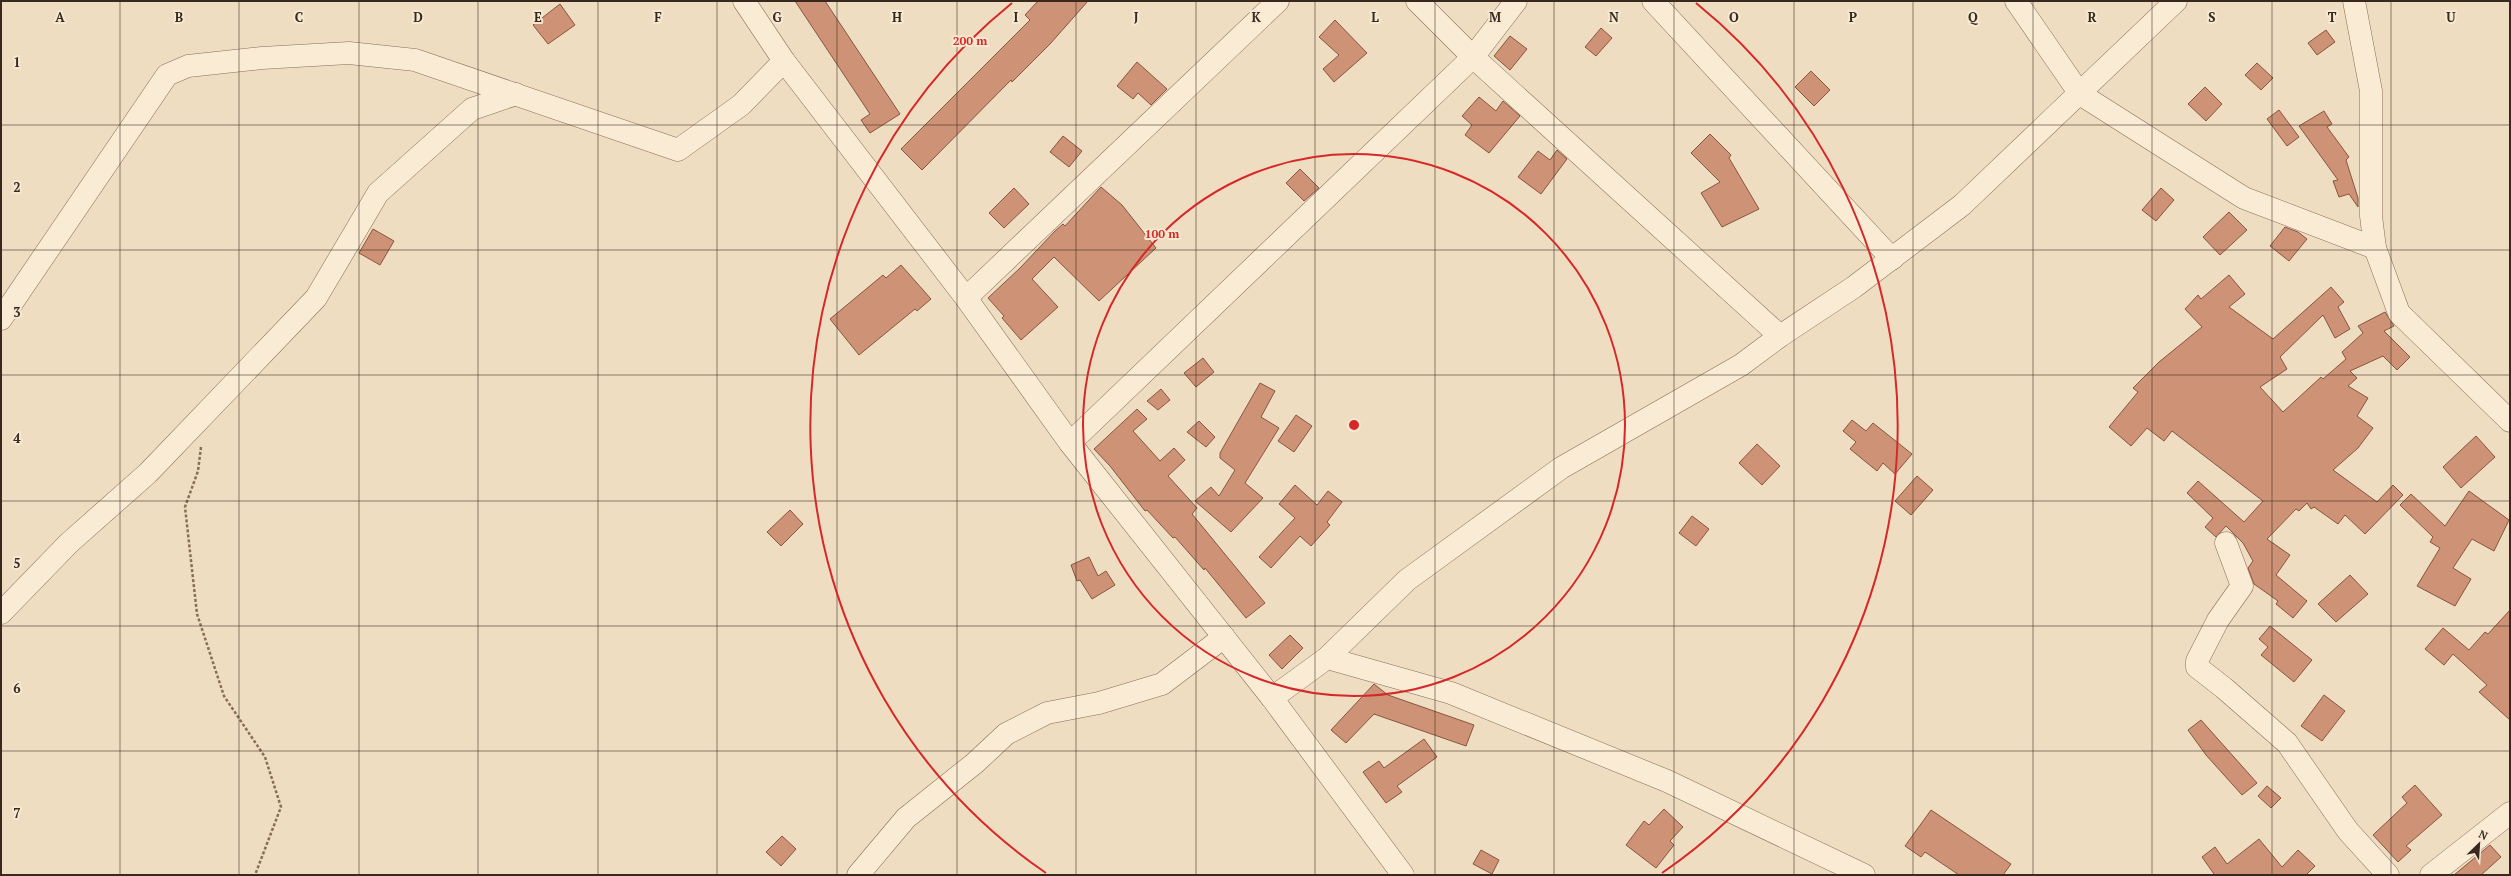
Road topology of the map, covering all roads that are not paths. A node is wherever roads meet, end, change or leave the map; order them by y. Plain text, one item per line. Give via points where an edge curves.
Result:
1 (744, 1) edge
2 (1278, 1) edge
3 (1417, 1) edge
4 (1516, 1) edge
5 (1653, 1) edge
6 (2016, 1) edge
7 (2176, 1) edge
8 (2354, 1) edge
9 (1473, 57) junction
10 (784, 61) junction
11 (516, 94) junction
12 (2080, 94) junction
13 (2375, 248) junction
14 (1892, 259) junction
15 (966, 298) junction
16 (1, 319) edge
17 (1780, 336) junction
18 (2510, 421) edge
19 (1070, 443) junction
20 (2226, 543) dead end
21 (1, 613) edge
22 (1224, 638) junction
23 (1327, 658) junction
24 (1272, 698) junction
25 (2510, 813) edge
26 (858, 875) edge
27 (1403, 875) edge
28 (1864, 875) edge
29 (2388, 875) edge
30 (2431, 875) edge

1 - 10 street
2 - 15 street
3 - 9 street
4 - 9 street
5 - 14 street
6 - 12 street
7 - 12 street
8 - 13 street via 2371,91 2371,216
9 - 17 street
9 - 19 street
10 - 11 street via 741,105 678,150
10 - 15 street
11 - 16 street via 415,60 349,53 262,58 188,66 175,70 168,75
11 - 21 street via 472,109 378,193 316,298 148,474 69,543
12 - 13 street via 2244,198
12 - 14 street via 1962,205
13 - 18 street via 2399,313
14 - 17 street
15 - 19 street
17 - 23 street via 1741,365 1561,468 1407,580
19 - 22 street
20 - 29 street via 2242,586 2218,620 2197,668 2287,743 2348,831
22 - 24 street
22 - 26 street via 1162,684 1099,703 1047,713 1006,734 975,763 906,818
23 - 24 street
23 - 28 street via 1451,693 1667,781
24 - 27 street
25 - 30 street

